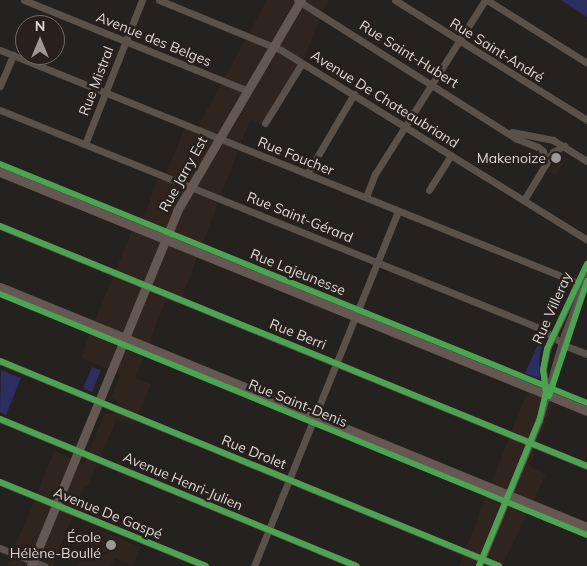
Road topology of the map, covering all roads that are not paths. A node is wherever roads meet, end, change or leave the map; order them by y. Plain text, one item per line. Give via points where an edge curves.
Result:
1 (24, 0) edge
2 (142, 0) edge
3 (159, 0) edge
4 (395, 0) edge
5 (486, 0) edge
6 (300, 1) edge
7 (125, 40) junction
8 (459, 41) junction
9 (273, 46) junction
10 (0, 50) edge
11 (13, 55) junction
12 (587, 62) edge
13 (302, 63) junction
14 (432, 83) junction
15 (0, 86) edge
16 (246, 90) junction
17 (105, 92) junction
18 (354, 94) junction
19 (0, 110) edge
20 (587, 120) edge
21 (265, 123) dead end
22 (405, 127) junction
23 (507, 131) junction
24 (218, 138) junction
25 (85, 144) junction
26 (564, 146) junction
27 (451, 155) junction
28 (587, 161) edge
29 (546, 164) junction
30 (0, 172) edge
31 (307, 174) junction
32 (190, 186) junction
33 (429, 190) dead end
34 (366, 197) junction
35 (524, 200) junction
36 (398, 211) junction
37 (0, 226) edge
38 (166, 238) junction
39 (587, 240) edge
40 (378, 262) junction
41 (587, 264) edge
42 (587, 275) edge
43 (580, 284) junction
44 (146, 286) junction
45 (0, 287) edge
46 (356, 315) junction
47 (552, 335) junction
48 (125, 338) junction
49 (562, 342) junction
50 (587, 354) edge
51 (0, 361) edge
52 (337, 364) junction
53 (546, 393) junction
54 (99, 402) junction
55 (587, 410) edge
56 (316, 416) junction
57 (0, 419) edge
58 (530, 443) junction
59 (79, 452) junction
60 (587, 466) edge
61 (289, 480) junction
62 (0, 482) edge
63 (508, 495) junction
64 (56, 505) junction
65 (587, 527) edge
66 (268, 530) junction
67 (0, 548) edge
68 (481, 562) edge
69 (32, 564) edge
70 (44, 566) edge
71 (206, 566) edge
72 (254, 566) edge
73 (356, 566) edge
74 (499, 566) edge

1 - 7 street, Avenue des Belges
2 - 7 street, Rue Mistral
3 - 9 street, Avenue De Chateaubriand
4 - 8 street, Rue Saint-André
5 - 8 street
5 - 12 street
6 - 9 main road, Rue Jarry Est
6 - 14 street, Rue Saint-Hubert
7 - 16 street, Avenue des Belges
7 - 17 street, Rue Mistral
8 - 14 street
8 - 20 street, Rue Saint-André
9 - 13 street, Avenue De Chateaubriand
9 - 16 main road, Rue Jarry Est
10 - 11 street, Rue Foucher
11 - 15 street
11 - 17 street, Rue Foucher
13 - 18 street, Avenue De Chateaubriand
13 - 21 street
14 - 22 street
14 - 23 street, Rue Saint-Hubert
16 - 24 main road, Rue Jarry Est
17 - 24 street, Rue Foucher
17 - 25 street, Rue Mistral
18 - 22 street, Avenue De Chateaubriand
18 - 31 street
19 - 25 street, Rue Saint-Gérard
22 - 27 street, Avenue De Chateaubriand
22 - 34 street via 375,174
23 - 26 street, Rue Saint-Hubert via 548,139
23 - 29 street, Rue Saint-Hubert via 541,149
24 - 31 street, Rue Foucher
24 - 32 main road, Rue Jarry Est
25 - 32 street, Rue Saint-Gérard
26 - 28 street, Rue Saint-Hubert
26 - 29 street via 553,152
27 - 33 street
27 - 35 street, Avenue De Chateaubriand
29 - 35 street
30 - 38 main road, Rue Lajeunesse
31 - 34 street, Rue Foucher
32 - 38 main road, Rue Jarry Est
32 - 40 street, Rue Saint-Gérard
34 - 36 street, Rue Foucher
35 - 39 street, Avenue De Chateaubriand
36 - 40 street
36 - 43 street, Rue Foucher
37 - 44 street, Rue Berri
38 - 44 main road, Rue Jarry Est
38 - 46 main road, Rue Lajeunesse
40 - 46 street
40 - 47 street, Rue Saint-Gérard
41 - 43 street, Rue Villeray
42 - 43 street, Rue Villeray
43 - 47 street, Rue Villeray
43 - 49 street, Rue Villeray
44 - 48 main road, Rue Jarry Est
44 - 52 street, Rue Berri
45 - 48 main road, Rue Saint-Denis
46 - 52 street
46 - 53 main road, Rue Lajeunesse
47 - 49 street, Rue Saint-Gérard
47 - 53 street, Rue Villeray via 543,366
48 - 54 main road, Rue Jarry Est
48 - 56 main road, Rue Saint-Denis
49 - 50 street, Rue Saint-Gérard
49 - 53 street, Rue Villeray
51 - 54 street, Rue Drolet
52 - 56 street
52 - 58 street, Rue Berri
53 - 55 main road, Rue Lajeunesse
53 - 58 street, Rue Villeray
54 - 59 main road, Rue Jarry Est
54 - 61 street, Rue Drolet
56 - 61 street
56 - 63 main road, Rue Saint-Denis
57 - 59 street, Avenue Henri-Julien
58 - 60 street, Rue Berri
58 - 63 street, Rue Villeray
59 - 64 main road, Rue Jarry Est
59 - 66 street, Avenue Henri-Julien
61 - 66 street
61 - 68 street, Rue Drolet
62 - 64 street, Avenue De Gaspé
63 - 65 main road, Rue Saint-Denis
63 - 68 street, Rue Villeray
64 - 69 main road, Rue Jarry Est
64 - 71 street, Avenue De Gaspé
66 - 72 street
66 - 73 street, Avenue Henri-Julien
67 - 69 street
68 - 74 street, Rue Drolet
69 - 70 street

